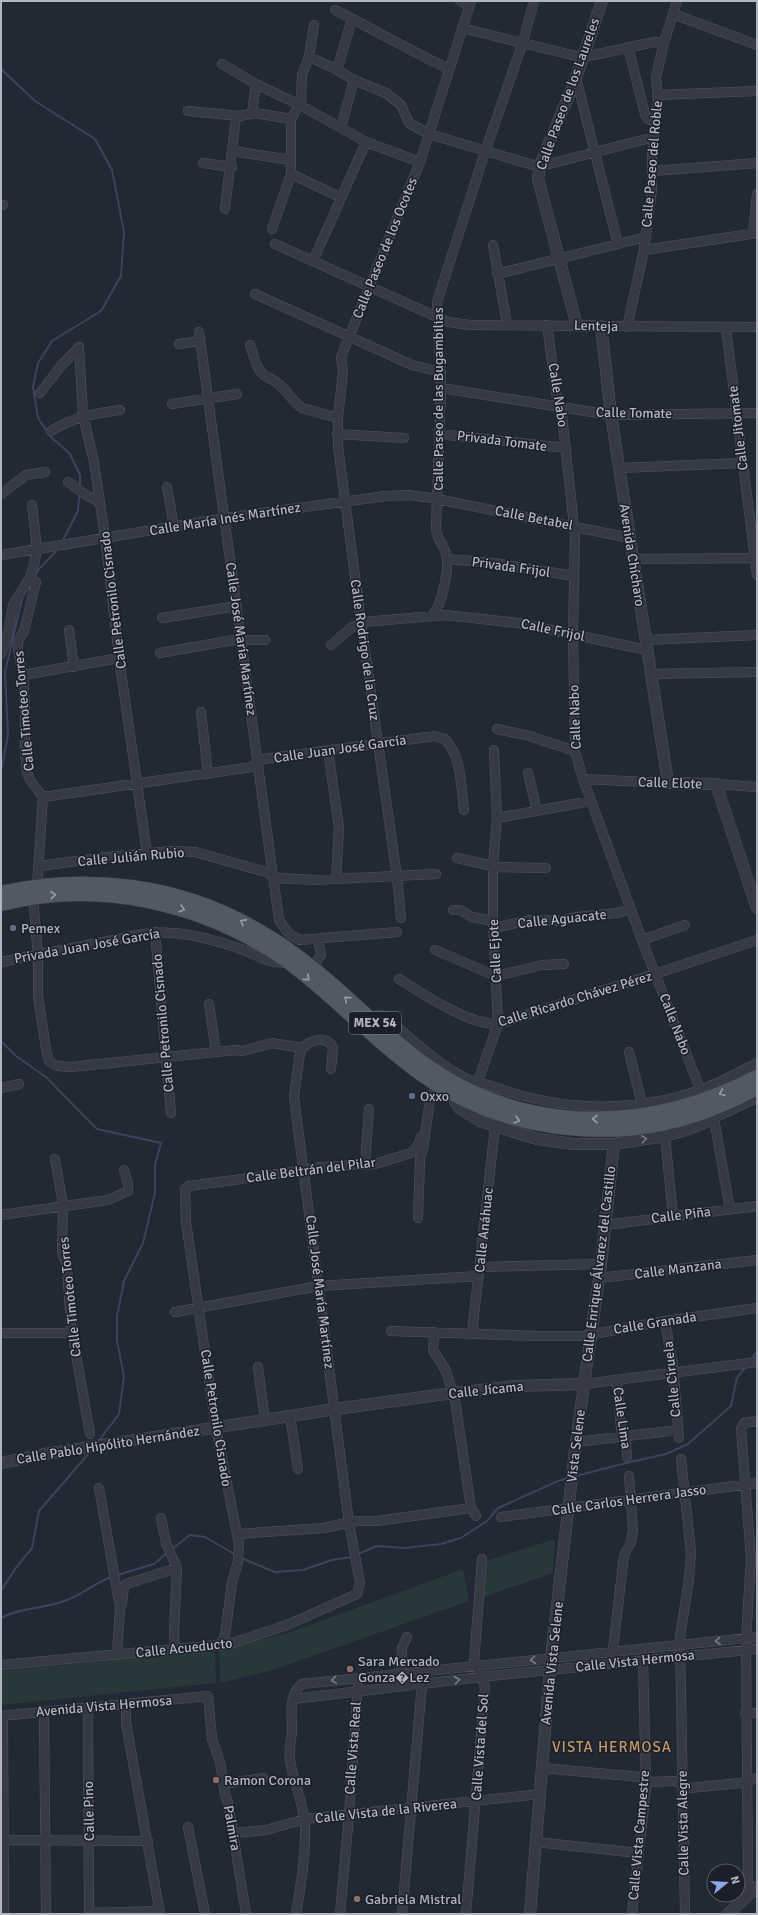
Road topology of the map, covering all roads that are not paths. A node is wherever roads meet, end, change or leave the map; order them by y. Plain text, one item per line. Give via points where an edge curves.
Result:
1 (460, 1) edge
2 (534, 1) edge
3 (602, 1) edge
4 (677, 1) edge
5 (470, 3) edge
6 (335, 10) dead end
7 (673, 14) junction
8 (352, 19) junction
9 (314, 25) dead end
10 (462, 28) junction
11 (523, 42) junction
12 (664, 43) junction
13 (757, 45) edge
14 (628, 47) junction
15 (584, 56) junction
16 (309, 57) junction
17 (222, 64) dead end
18 (450, 69) junction
19 (337, 70) junction
20 (576, 78) junction
21 (354, 80) junction
22 (256, 84) junction
23 (757, 91) edge
24 (658, 95) junction
25 (300, 105) junction
26 (188, 111) dead end
27 (252, 113) junction
28 (236, 116) junction
29 (291, 119) junction
30 (655, 121) junction
31 (341, 127) junction
32 (429, 134) junction
33 (654, 137) junction
34 (366, 142) junction
35 (232, 151) junction
36 (594, 151) junction
37 (485, 152) junction
38 (291, 160) junction
39 (420, 162) junction
40 (203, 163) dead end
41 (757, 163) edge
42 (540, 165) junction
43 (232, 167) junction
44 (653, 171) junction
45 (291, 174) junction
46 (757, 194) edge
47 (340, 197) junction
48 (225, 209) dead end
49 (272, 229) dead end
50 (755, 233) edge
51 (646, 237) junction
52 (275, 244) dead end
53 (618, 244) junction
54 (493, 246) dead end
55 (644, 250) junction
56 (559, 260) junction
57 (313, 261) junction
58 (498, 274) junction
59 (370, 286) junction
60 (255, 294) dead end
61 (437, 318) junction
62 (507, 324) junction
63 (547, 325) junction
64 (577, 326) junction
65 (601, 326) junction
66 (627, 327) junction
67 (757, 327) edge
68 (726, 328) junction
69 (350, 336) junction
70 (179, 344) dead end
71 (250, 345) dead end
72 (441, 372) junction
73 (440, 388) junction
74 (40, 393) dead end
75 (237, 394) dead end
76 (208, 398) junction
77 (172, 404) dead end
78 (560, 407) junction
79 (120, 410) dead end
80 (736, 413) junction
81 (757, 413) edge
82 (83, 415) junction
83 (611, 415) junction
84 (338, 418) junction
85 (51, 431) dead end
86 (337, 434) junction
87 (439, 434) junction
88 (404, 438) dead end
89 (566, 448) junction
90 (742, 463) junction
91 (619, 468) junction
92 (45, 472) dead end
93 (68, 482) dead end
94 (167, 487) dead end
95 (1, 494) edge
96 (437, 499) junction
97 (344, 501) junction
98 (100, 502) junction
99 (32, 505) dead end
100 (224, 518) junction
101 (574, 526) junction
102 (174, 527) junction
103 (105, 537) junction
104 (630, 538) junction
105 (37, 549) junction
106 (1, 555) edge
107 (756, 558) edge
108 (447, 559) junction
109 (633, 559) junction
110 (574, 576) junction
111 (757, 576) edge
112 (36, 582) dead end
113 (237, 606) junction
114 (433, 614) junction
115 (162, 618) dead end
116 (361, 623) junction
117 (69, 630) dead end
118 (573, 634) junction
119 (8, 635) junction
120 (757, 635) edge
121 (241, 639) junction
122 (265, 640) dead end
123 (18, 641) junction
124 (646, 645) junction
125 (331, 646) dead end
126 (160, 652) dead end
127 (1, 654) edge
128 (119, 658) junction
129 (74, 667) junction
130 (757, 672) edge
131 (651, 674) junction
132 (23, 676) junction
133 (201, 712) dead end
134 (497, 729) dead end
135 (378, 743) junction
136 (328, 750) junction
137 (494, 750) dead end
138 (575, 751) junction
139 (257, 764) junction
140 (528, 773) dead end
141 (208, 774) junction
142 (583, 779) junction
143 (668, 783) junction
144 (139, 784) junction
145 (716, 784) junction
146 (757, 787) edge
147 (43, 797) junction
148 (591, 801) junction
149 (464, 810) dead end
150 (537, 811) junction
151 (497, 818) junction
152 (147, 852) junction
153 (457, 858) dead end
154 (39, 866) junction
155 (493, 866) junction
156 (546, 868) dead end
157 (436, 874) dead end
158 (272, 876) junction
159 (397, 877) junction
160 (336, 879) junction
161 (35, 891) junction
162 (1, 893) edge
163 (1, 904) edge
164 (757, 908) edge
165 (453, 910) dead end
166 (631, 910) junction
167 (401, 918) dead end
168 (493, 924) junction
169 (685, 925) dead end
170 (155, 932) junction
171 (396, 932) dead end
172 (318, 939) junction
173 (642, 940) junction
174 (757, 940) edge
175 (435, 950) dead end
176 (291, 951) junction
177 (38, 955) junction
178 (1, 962) edge
179 (564, 964) dead end
180 (312, 968) junction
181 (655, 974) junction
182 (496, 976) junction
183 (399, 978) dead end
184 (210, 1004) dead end
185 (498, 1024) junction
186 (302, 1048) junction
187 (216, 1052) junction
188 (630, 1052) dead end
189 (167, 1056) junction
190 (429, 1061) junction
191 (757, 1063) edge
192 (331, 1069) dead end
193 (757, 1077) edge
194 (478, 1081) junction
195 (19, 1084) dead end
196 (437, 1085) junction
197 (1, 1088) edge
198 (757, 1088) edge
199 (700, 1089) junction
200 (454, 1095) junction
201 (757, 1098) edge
202 (642, 1104) junction
203 (369, 1110) dead end
204 (717, 1112) junction
205 (171, 1113) dead end
206 (495, 1127) junction
207 (425, 1136) junction
208 (665, 1136) junction
209 (614, 1144) junction
210 (55, 1159) dead end
211 (365, 1164) junction
212 (124, 1170) dead end
213 (305, 1170) junction
214 (186, 1187) joint
215 (63, 1205) junction
216 (757, 1206) edge
217 (730, 1210) junction
218 (1, 1215) edge
219 (673, 1216) junction
220 (418, 1218) dead end
221 (605, 1226) junction
222 (757, 1260) edge
223 (601, 1264) junction
224 (479, 1272) junction
225 (599, 1278) junction
226 (319, 1286) junction
227 (199, 1308) junction
228 (757, 1308) edge
229 (175, 1312) dead end
230 (665, 1321) junction
231 (391, 1331) dead end
232 (434, 1332) junction
233 (1, 1333) edge
234 (72, 1333) junction
235 (472, 1333) junction
236 (590, 1334) junction
237 (757, 1362) edge
238 (258, 1367) dead end
239 (673, 1373) junction
240 (616, 1380) junction
241 (584, 1384) junction
242 (453, 1393) junction
243 (335, 1409) junction
244 (290, 1416) junction
245 (265, 1420) junction
246 (757, 1421) edge
247 (216, 1428) junction
248 (90, 1434) dead end
249 (623, 1435) junction
250 (576, 1442) junction
251 (627, 1457) dead end
252 (681, 1459) dead end
253 (1, 1463) edge
254 (298, 1469) dead end
255 (629, 1476) dead end
256 (757, 1483) edge
257 (745, 1484) junction
258 (98, 1488) dead end
259 (686, 1493) junction
260 (631, 1500) junction
261 (471, 1508) junction
262 (569, 1509) junction
263 (476, 1516) dead end
264 (501, 1516) dead end
265 (161, 1518) dead end
266 (349, 1522) junction
267 (237, 1534) junction
268 (482, 1559) dead end
269 (177, 1568) junction
270 (357, 1594) joint
271 (119, 1605) junction
272 (407, 1637) dead end
273 (757, 1637) edge
274 (746, 1639) junction
275 (680, 1645) junction
276 (219, 1646) junction
277 (757, 1649) edge
278 (175, 1650) junction
279 (746, 1650) junction
280 (612, 1652) junction
281 (116, 1654) junction
282 (681, 1656) junction
283 (643, 1659) junction
284 (611, 1663) junction
285 (550, 1664) junction
286 (1, 1665) edge
287 (475, 1667) junction
288 (402, 1674) junction
289 (481, 1677) junction
290 (358, 1678) junction
291 (422, 1684) junction
292 (401, 1686) junction
293 (357, 1691) junction
294 (208, 1696) joint
295 (293, 1699) junction
296 (126, 1704) junction
297 (88, 1708) junction
298 (44, 1712) junction
299 (745, 1713) junction
300 (757, 1713) edge
301 (2, 1716) edge
302 (542, 1768) junction
303 (263, 1778) dead end
304 (757, 1778) edge
305 (646, 1780) junction
306 (747, 1781) junction
307 (223, 1784) junction
308 (683, 1784) junction
309 (540, 1794) junction
310 (476, 1801) junction
311 (411, 1808) junction
312 (349, 1815) junction
313 (304, 1819) junction
314 (188, 1827) dead end
315 (234, 1833) junction
316 (3, 1840) edge
317 (46, 1840) junction
318 (89, 1840) junction
319 (148, 1841) junction
320 (536, 1842) junction
321 (638, 1853) junction
322 (754, 1889) edge
323 (90, 1913) edge
324 (160, 1913) edge
325 (4, 1914) edge
326 (46, 1914) edge
327 (205, 1914) edge
328 (246, 1914) edge
329 (296, 1914) edge
330 (340, 1914) edge
331 (402, 1914) edge
332 (466, 1914) edge
333 (530, 1914) edge
334 (632, 1914) edge
335 (685, 1914) edge
336 (728, 1914) edge

1 - 5 street
2 - 11 street, Calle Paseo de las Bugambilias
3 - 15 street, Calle Paseo de los Laureles
4 - 7 street, Calle Paseo del Roble
5 - 10 street, Calle Paseo de los Ocotes
6 - 8 street
7 - 12 street, Calle Paseo del Roble
7 - 13 street
8 - 18 street
8 - 19 street
9 - 16 street
10 - 11 street
10 - 18 street, Calle Paseo de los Ocotes
11 - 15 street via 575,56
11 - 37 street, Calle Paseo de las Bugambilias
12 - 14 street via 654,42
12 - 24 street, Calle Paseo del Roble via 656,77
14 - 15 street
14 - 30 street via 645,114 648,119
15 - 20 street, Calle Paseo de los Laureles
16 - 19 street
16 - 25 street via 303,70
17 - 22 street
18 - 32 street, Calle Paseo de los Ocotes
19 - 21 street
20 - 36 street
20 - 42 street, Calle Paseo de los Laureles
21 - 31 street
21 - 32 street via 386,93 401,105 409,123
22 - 25 street
22 - 27 street
23 - 24 street
24 - 30 street, Calle Paseo del Roble
25 - 29 street
25 - 31 street via 327,122
26 - 28 street
27 - 28 street
27 - 29 street
28 - 35 street
29 - 38 street
30 - 33 street, Calle Paseo del Roble
31 - 34 street
32 - 37 street
32 - 39 street, Calle Paseo de los Ocotes
33 - 36 street
33 - 44 street, Calle Paseo del Roble
34 - 39 street
34 - 47 street
35 - 38 street
35 - 43 street
36 - 42 street
36 - 53 street
37 - 42 street
37 - 61 street, Calle Paseo de las Bugambilias via 437,302
38 - 45 street
39 - 59 street, Calle Paseo de los Ocotes
40 - 43 street
41 - 44 street
42 - 56 street, Calle Paseo de los Laureles via 539,184
43 - 48 street
44 - 51 street, Calle Paseo del Roble
45 - 47 street
45 - 49 street
46 - 50 street
47 - 57 street
50 - 55 street
51 - 53 street
51 - 55 street, Calle Paseo del Roble
52 - 57 street, Lenteja
53 - 56 street
54 - 58 street
55 - 66 street, Calle Paseo del Roble
56 - 58 street
56 - 64 street, Calle Paseo de los Laureles
57 - 59 street, Lenteja
58 - 62 street
59 - 61 street, Lenteja
59 - 69 street, Calle Paseo de los Ocotes
60 - 69 street
61 - 62 street, Lenteja via 459,324
61 - 72 street, Calle Paseo de las Bugambilias
62 - 63 street, Lenteja
63 - 64 street, Lenteja
63 - 78 street, Calle Nabo
64 - 65 street, Lenteja
65 - 66 street, Lenteja
65 - 83 street, Avenida Chícharo
66 - 68 street, Lenteja
67 - 68 street, Lenteja
68 - 80 street, Calle Jitomate
69 - 72 street via 412,365
69 - 84 street, Calle Paseo de los Ocotes via 341,357 343,371
70 - 76 street, Calle José María Martínez via 200,336
71 - 84 street via 263,375 284,389 297,404 302,408
72 - 73 street, Calle Paseo de las Bugambilias
73 - 78 street, Calle Tomate
73 - 87 street, Calle Paseo de las Bugambilias
74 - 82 street, Calle Petronilo Cisnado via 79,347
75 - 76 street
76 - 77 street
76 - 100 street, Calle José María Martínez
78 - 83 street, Calle Tomate
78 - 89 street, Calle Nabo
79 - 82 street
80 - 81 street, Calle Tomate
80 - 83 street, Calle Tomate
80 - 90 street, Calle Jitomate
82 - 85 street
82 - 98 street, Calle Petronilo Cisnado
83 - 91 street, Avenida Chícharo
84 - 86 street, Calle Paseo de los Ocotes
86 - 88 street
86 - 97 street, Calle Paseo de los Ocotes
87 - 89 street, Privada Tomate
87 - 96 street, Calle Paseo de las Bugambilias
89 - 101 street, Calle Nabo
90 - 91 street
90 - 107 street, Calle Jitomate
91 - 104 street, Avenida Chícharo
92 - 95 street via 26,475
93 - 98 street
94 - 102 street
96 - 97 street, Calle María Inés Martínez via 408,496
96 - 101 street, Calle Betabel
96 - 108 street, Calle Paseo de las Bugambilias via 437,536
97 - 100 street, Calle María Inés Martínez
97 - 116 street, Calle Rodrigo de la Cruz
98 - 103 street, Calle Petronilo Cisnado
99 - 105 street
100 - 102 street, Calle María Inés Martínez
100 - 113 street, Calle José María Martínez
101 - 104 street, Calle Betabel
101 - 110 street, Calle Nabo
102 - 103 street, Calle María Inés Martínez
103 - 105 street, Calle María Inés Martínez
103 - 128 street, Calle Petronilo Cisnado
104 - 109 street, Avenida Chícharo
105 - 106 street, Calle María Inés Martínez
105 - 119 street via 30,577 13,605
107 - 109 street
107 - 111 street, Calle Jitomate
108 - 110 street, Privada Frijol via 494,563
108 - 114 street, Calle Paseo de las Bugambilias via 442,599
109 - 124 street, Avenida Chícharo
110 - 118 street, Calle Nabo
112 - 123 street, Calle Timoteo Torres via 24,630
113 - 115 street
113 - 121 street, Calle José María Martínez
114 - 116 street, Calle Frijol
114 - 118 street, Calle Frijol via 518,623
116 - 125 street via 351,628
116 - 135 street, Calle Rodrigo de la Cruz
117 - 129 street
118 - 124 street, Calle Frijol
118 - 138 street, Calle Nabo
119 - 123 street
119 - 127 street
120 - 124 street, Calle Frijol
121 - 122 street
121 - 126 street
121 - 139 street, Calle José María Martínez
123 - 132 street, Calle Timoteo Torres
124 - 131 street, Avenida Chícharo
128 - 129 street
128 - 144 street, Calle Petronilo Cisnado
129 - 132 street
130 - 131 street
131 - 143 street, Avenida Chícharo
132 - 147 street, Calle Timoteo Torres via 27,773
133 - 141 street
134 - 138 street via 526,735
135 - 136 street, Calle Juan José García
135 - 149 street, Calle Juan José García via 435,736 445,739 457,762
135 - 159 street, Calle Rodrigo de la Cruz
136 - 139 street, Calle Juan José García via 263,759
136 - 160 street via 339,828
137 - 151 street, Calle Ejote
138 - 142 street, Calle Nabo
139 - 141 street, Calle Juan José García
139 - 158 street, Calle José María Martínez
140 - 150 street
141 - 144 street, Calle Juan José García
142 - 143 street, Calle Elote
142 - 148 street, Calle Nabo
143 - 145 street, Calle Elote
144 - 147 street, Calle Juan José García
144 - 152 street, Calle Petronilo Cisnado
145 - 146 street, Calle Elote
145 - 164 street
147 - 154 street
148 - 150 street
148 - 166 street, Calle Nabo
150 - 151 street
151 - 155 street, Calle Ejote
152 - 154 street, Calle Julián Rubio
152 - 158 street, Calle Julián Rubio via 195,852 266,872
153 - 155 street
154 - 161 street
155 - 156 street
155 - 168 street, Calle Ejote
157 - 159 street, Calle Julián Rubio
158 - 160 street, Calle Julián Rubio via 305,880
158 - 176 street, Calle José María Martínez via 279,920
159 - 160 street, Calle Julián Rubio
159 - 167 street, Calle Rodrigo de la Cruz
161 - 162 main road, MEX 54
161 - 163 main road, MEX 54
161 - 176 main road, MEX 54 via 68,883 99,884 132,887 177,896 225,913
161 - 177 street
165 - 168 street, Calle Aguacate via 460,910
166 - 168 street, Calle Aguacate via 557,921 530,920
166 - 173 street, Calle Nabo
168 - 182 street, Calle Ejote
169 - 173 street
170 - 176 street, Privada Juan José García via 206,938 244,950 273,963
170 - 177 street, Privada Juan José García
170 - 189 street, Calle Petronilo Cisnado
171 - 172 street
172 - 176 street
172 - 180 street via 321,955
173 - 181 street, Calle Nabo
174 - 181 street, Calle Ricardo Chávez Pérez
175 - 182 street
176 - 180 main road, MEX 54
176 -> 196 main road, MEX 54 via 398,1056
177 - 178 street, Privada Juan José García
177 - 189 street via 39,1002 50,1062 60,1067 71,1067
179 - 182 street via 542,965
190 -> 180 main road, MEX 54 via 373,1021
181 - 185 street, Calle Ricardo Chávez Pérez
181 - 199 street, Calle Nabo
182 - 185 street, Calle Ejote
183 - 185 street, Calle Ricardo Chávez Pérez via 445,1007 487,1023
184 - 187 street
185 - 194 street, Calle Ejote
186 - 187 street via 272,1043 243,1051
186 - 192 street via 310,1042 329,1042 333,1048
186 - 213 street, Calle José María Martínez via 294,1097
187 - 189 street
188 - 202 street
189 - 205 street, Calle Petronilo Cisnado
193 -> 190 main road, MEX 54 via 704,1100 665,1111 624,1118 578,1119 550,1116 503,1105 456,1085
190 - 194 street
191 - 199 street
194 - 202 street via 525,1097 565,1105 600,1107
195 - 197 street
196 - 200 main road, MEX 54
196 - 207 street via 430,1100
198 - 204 main road, MEX 54
199 - 202 street
200 -> 204 main road, MEX 54 via 500,1115 576,1129 624,1129
200 - 206 street via 457,1105 465,1113
201 - 204 street
203 - 211 street
204 - 208 street via 689,1129
204 - 217 street
206 - 209 street via 557,1143
206 - 224 street, Calle Anáhuac
207 - 211 street, Calle Beltrán del Pilar via 421,1137 413,1152 407,1155 375,1164
207 - 220 street via 420,1159
209 -> 208 street
208 - 219 street
209 - 221 street, Calle Enrique Álvarez del Castillo
210 - 215 street, Calle Timoteo Torres
211 - 213 street, Calle Beltrán del Pilar
212 - 215 street via 128,1192 106,1200
213 - 214 street, Calle Beltrán del Pilar
213 - 226 street, Calle José María Martínez
214 - 227 street, Calle Petronilo Cisnado via 186,1222
215 - 218 street
215 - 234 street, Calle Timoteo Torres via 62,1252 67,1267
216 - 217 street, Calle Piña
217 - 219 street, Calle Piña
219 - 221 street, Calle Piña
221 - 223 street, Calle Enrique Álvarez del Castillo
222 - 225 street, Calle Manzana
223 - 224 street
223 - 225 street, Calle Enrique Álvarez del Castillo
224 - 226 street
224 - 235 street, Calle Anáhuac
225 - 236 street, Calle Enrique Álvarez del Castillo
226 - 227 street
226 - 243 street, Calle José María Martínez
227 - 229 street
227 - 247 street, Calle Petronilo Cisnado
228 - 230 street, Calle Granada
230 - 236 street, Calle Granada
230 - 239 street, Calle Ciruela
231 - 232 street, Calle Granada
232 - 235 street, Calle Granada
232 - 242 street via 433,1350 446,1371
233 - 234 street
234 - 248 street, Calle Timoteo Torres
235 - 236 street, Calle Granada via 538,1336
236 - 241 street, Calle Enrique Álvarez del Castillo
237 - 239 street, Calle Jícama
238 - 245 street
239 - 240 street, Calle Jícama
239 - 249 street, Calle Ciruela via 678,1434
240 - 241 street, Calle Jícama
240 - 249 street, Calle Lima
241 - 242 street, Calle Jícama via 516,1386
241 - 250 street, Vista Selene
242 - 243 street, Calle Jícama
242 - 261 street
243 - 244 street, Calle Jícama
243 - 266 street, Calle José María Martínez
244 - 245 street, Calle Jícama
244 - 254 street
245 - 247 street, Calle Jícama
246 - 257 street via 742,1424 740,1428
247 - 253 street, Calle Pablo Hipólito Hernández
247 - 267 street, Calle Petronilo Cisnado
249 - 250 street
249 - 251 street, Calle Lima
250 - 262 street, Vista Selene
252 - 259 street
255 - 260 street
256 - 257 street, Calle Carlos Herrera Jasso
257 - 259 street, Calle Carlos Herrera Jasso
257 - 274 street via 751,1559
258 - 271 street
259 - 260 street, Calle Carlos Herrera Jasso
259 - 275 street, Calle Vista Alegre via 691,1552
260 - 262 street, Calle Carlos Herrera Jasso
260 - 280 street via 633,1530 631,1542 624,1555
261 - 263 street
261 - 266 street via 377,1521
262 - 264 street, Calle Carlos Herrera Jasso
262 - 285 street, Avenida Vista Selene
265 - 269 street
266 - 267 street via 324,1528
266 - 270 street, Calle José María Martínez via 360,1583
267 - 276 street, Calle Petronilo Cisnado via 238,1562 232,1580 225,1636
268 - 287 street
269 - 271 street via 126,1584 123,1588 123,1603
269 - 278 street
270 - 276 street, Calle Acueducto via 287,1625
271 - 281 street
272 - 288 street via 402,1648
273 - 274 street, Calle Vista Hermosa
274 -> 275 street, Calle Vista Hermosa
274 - 279 street
275 - 280 street, Calle Vista Hermosa
275 - 282 street, Calle Vista Alegre
276 - 278 street, Calle Acueducto
277 - 279 street, Calle Vista Hermosa
278 - 281 street, Calle Acueducto
279 - 282 street, Calle Vista Hermosa
279 - 299 street
280 - 284 street
280 - 285 street, Calle Vista Hermosa
281 - 286 street, Calle Acueducto
282 - 283 street, Calle Vista Hermosa
282 - 308 street, Calle Vista Alegre
283 - 284 street, Calle Vista Hermosa
283 - 305 street, Calle Vista Campestre
284 - 285 street, Calle Vista Hermosa
285 -> 287 street, Calle Vista Hermosa
285 - 289 street, Calle Vista Hermosa
285 - 302 street, Avenida Vista Selene
287 - 288 street, Calle Vista Hermosa
287 - 289 street, Calle Vista del Sol
288 - 290 street, Calle Vista Hermosa
288 - 292 street
291 -> 289 street, Calle Vista Hermosa
289 - 310 street, Calle Vista del Sol via 485,1688
290 - 293 street, Calle Vista Real
290 -> 295 street, Calle Vista Hermosa via 307,1683 300,1686
291 - 292 street, Calle Vista Hermosa
291 - 311 street
292 - 293 street, Calle Vista Hermosa
293 - 295 street, Calle Vista Hermosa
293 - 312 street, Calle Vista Real
294 - 296 street, Avenida Vista Hermosa
294 - 307 street, Palmira via 212,1739 220,1762
295 - 313 street via 290,1709 292,1728 289,1754
296 - 297 street, Avenida Vista Hermosa
296 - 319 street via 126,1723
297 - 298 street, Avenida Vista Hermosa
297 - 318 street, Calle Pino
298 - 301 street, Avenida Vista Hermosa
298 - 317 street
299 - 300 street
299 - 306 street
301 - 316 street
302 - 305 street via 640,1777
302 - 309 street, Avenida Vista Selene
303 - 307 street
304 - 306 street
305 - 308 street via 675,1781
305 - 321 street, Calle Vista Campestre
306 - 308 street via 690,1788
306 - 322 street via 748,1883
307 - 315 street, Palmira
308 - 335 street, Calle Vista Alegre
309 - 310 street, Calle Vista de la Riverea
309 - 320 street, Avenida Vista Selene
310 - 311 street, Calle Vista de la Riverea
310 - 332 street, Calle Vista del Sol
311 - 312 street, Calle Vista de la Riverea
311 - 331 street
312 - 313 street, Calle Vista de la Riverea
312 - 330 street, Calle Vista Real
313 - 315 street, Calle Vista de la Riverea via 266,1830
313 - 329 street via 305,1853
314 - 327 street
315 - 328 street, Palmira
316 - 317 street
316 - 325 street
317 - 318 street
317 - 326 street
318 - 319 street
318 - 323 street, Calle Pino
319 - 324 street
320 - 321 street
320 - 333 street, Avenida Vista Selene
321 - 334 street, Calle Vista Campestre
322 - 336 street
323 - 324 street

